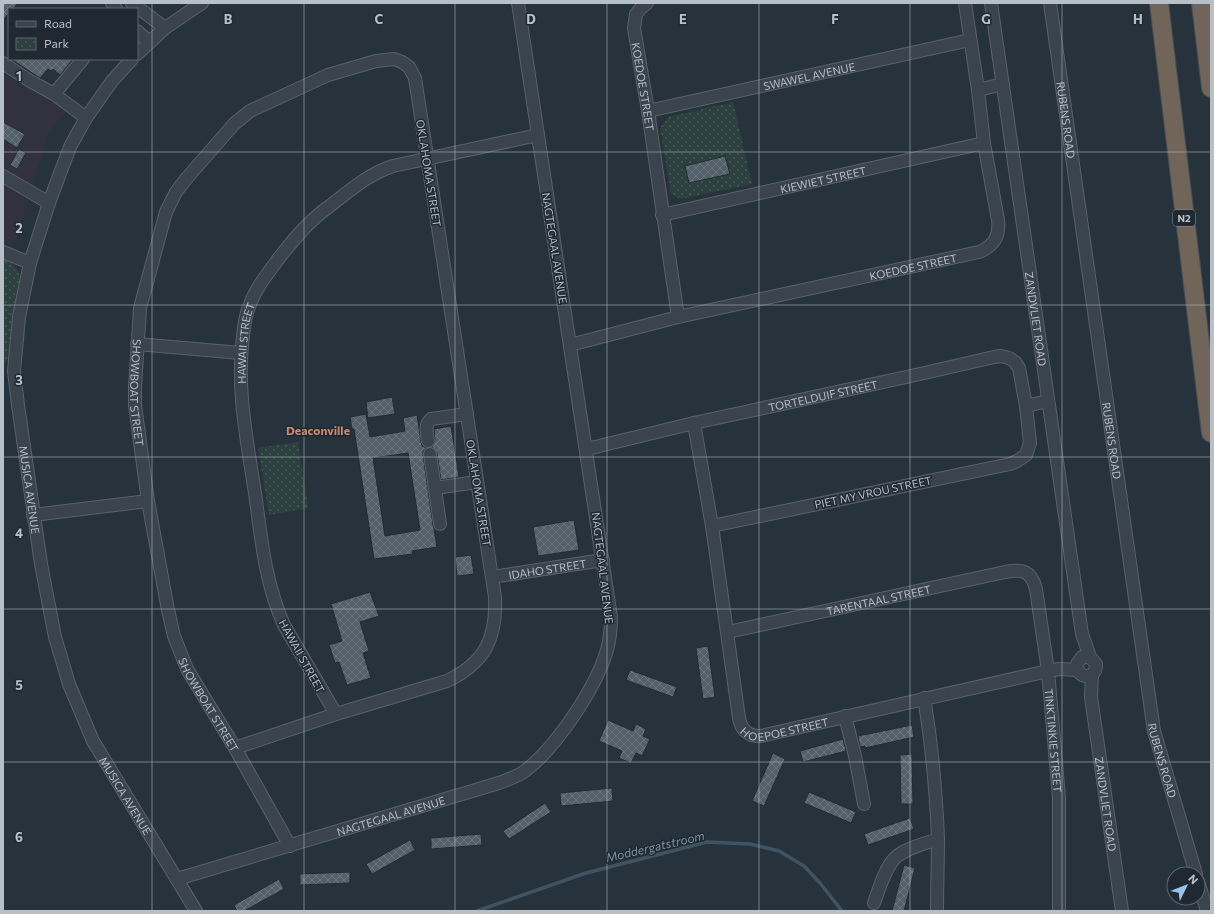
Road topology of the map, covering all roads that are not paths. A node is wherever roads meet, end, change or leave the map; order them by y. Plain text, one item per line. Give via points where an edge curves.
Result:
1 (132, 3) edge
2 (202, 3) edge
3 (518, 3) edge
4 (647, 3) edge
5 (965, 3) edge
6 (991, 3) edge
7 (1050, 3) edge
8 (1159, 3) edge
9 (1201, 3) edge
10 (165, 28) junction
11 (138, 32) edge
12 (970, 40) junction
13 (149, 42) junction
14 (138, 53) edge
15 (82, 60) edge
16 (125, 61) edge
17 (3, 63) edge
18 (409, 67) joint
19 (1003, 84) junction
20 (1211, 88) edge
21 (978, 90) junction
22 (54, 94) junction
23 (648, 111) junction
24 (86, 118) junction
25 (538, 135) junction
26 (984, 143) junction
27 (427, 158) junction
28 (3, 176) edge
29 (49, 203) junction
30 (662, 215) junction
31 (3, 252) edge
32 (30, 263) junction
33 (678, 317) junction
34 (137, 344) junction
35 (570, 345) junction
36 (241, 353) junction
37 (9, 373) edge
38 (1048, 401) junction
39 (1026, 406) junction
40 (467, 414) junction
41 (694, 423) junction
42 (1211, 433) edge
43 (586, 449) junction
44 (1028, 449) joint
45 (478, 482) junction
46 (435, 488) junction
47 (148, 501) junction
48 (33, 515) junction
49 (440, 524) dead end
50 (712, 526) junction
51 (603, 560) junction
52 (1029, 574) joint
53 (492, 577) junction
54 (728, 632) junction
55 (1083, 667) junction
56 (1054, 670) junction
57 (924, 698) junction
58 (336, 714) junction
59 (845, 716) junction
60 (235, 748) junction
61 (864, 804) dead end
62 (938, 839) junction
63 (290, 846) junction
64 (1194, 866) edge
65 (177, 879) junction
66 (874, 903) dead end
67 (196, 911) edge
68 (937, 911) edge
69 (1059, 911) edge
70 (1122, 911) edge

1 - 10 street
2 - 10 street
3 - 25 street, NAGTEGAAL AVENUE
4 - 23 street, KOEDOE STREET via 636,14 634,28
5 - 12 street, KOEDOE STREET
6 - 19 street, ZANDVLIET ROAD
7 - 64 street, RUBENS ROAD via 1154,731
8 - 42 highway, N2
9 - 20 highway
10 - 13 street
11 - 13 street
12 - 21 street, KOEDOE STREET
12 - 23 street, SWAWEL AVENUE
13 - 14 street
15 - 22 street
16 - 24 street, MUSICA AVENUE
17 - 22 street via 30,82
18 - 27 street, OKLAHOMA STREET via 415,78
18 - 34 street, SHOWBOAT STREET via 394,59 386,59 340,71 250,112 234,124 186,178 166,212 140,308
19 - 21 street
19 - 38 street, ZANDVLIET ROAD
21 - 26 street, KOEDOE STREET
22 - 24 street
23 - 30 street, KOEDOE STREET
24 - 29 street, MUSICA AVENUE via 71,146
25 - 27 street, HAWAII STREET
25 - 35 street, NAGTEGAAL AVENUE
26 - 30 street, KIEWIET STREET
26 - 33 street, KOEDOE STREET via 999,228 996,240 984,250
27 - 36 street, HAWAII STREET via 378,172 302,230 273,266 253,297 245,319
27 - 40 street, OKLAHOMA STREET
28 - 29 street
29 - 32 street, MUSICA AVENUE
30 - 33 street, KOEDOE STREET
31 - 32 street
32 - 37 street, MUSICA AVENUE
33 - 35 street, KOEDOE STREET
34 - 36 street
34 - 47 street, SHOWBOAT STREET via 135,405
35 - 43 street, NAGTEGAAL AVENUE
36 - 58 street, HAWAII STREET via 245,424 271,590 284,625
37 - 48 street, MUSICA AVENUE via 18,405
38 - 39 street
38 - 55 street, ZANDVLIET ROAD via 1082,634
39 - 41 street, TORTELDUIF STREET via 1019,368 1009,358 994,356
39 - 44 street, TORTELDUIF STREET via 1030,442
40 - 45 street, OKLAHOMA STREET
40 - 46 street via 431,419 426,424
41 - 43 street, TORTELDUIF STREET
41 - 50 street, HOEPOE STREET
43 - 51 street, NAGTEGAAL AVENUE
44 - 50 street, PIET MY VROU STREET via 1026,455 1010,464
45 - 46 street
45 - 53 street, OKLAHOMA STREET
46 - 49 street
47 - 48 street
47 - 60 street, SHOWBOAT STREET via 174,636 194,682
48 - 65 street, MUSICA AVENUE via 52,624 69,684 93,741
50 - 54 street, HOEPOE STREET
51 - 53 street, IDAHO STREET
51 - 63 street, NAGTEGAAL AVENUE via 611,617 607,651 593,682 565,728 535,762 522,773 499,783
52 - 54 street, TARENTAAL STREET via 1020,570 1005,572
52 - 56 street, TINKTINKIE STREET via 1035,582
53 - 58 street, OKLAHOMA STREET via 495,626 487,647 474,664 447,681
54 - 59 street, HOEPOE STREET via 742,729 762,736
55 - 56 street, HOEPOE STREET
55 - 70 street, ZANDVLIET ROAD via 1092,697
56 - 57 street, HOEPOE STREET
56 - 69 street, TINKTINKIE STREET via 1059,796
57 - 59 street, HOEPOE STREET
57 - 62 street via 932,755
58 - 60 street, OKLAHOMA STREET
59 - 61 street
60 - 63 street, SHOWBOAT STREET
62 - 66 street via 905,851 894,858
62 - 68 street
63 - 65 street, NAGTEGAAL AVENUE
65 - 67 street, MUSICA AVENUE

